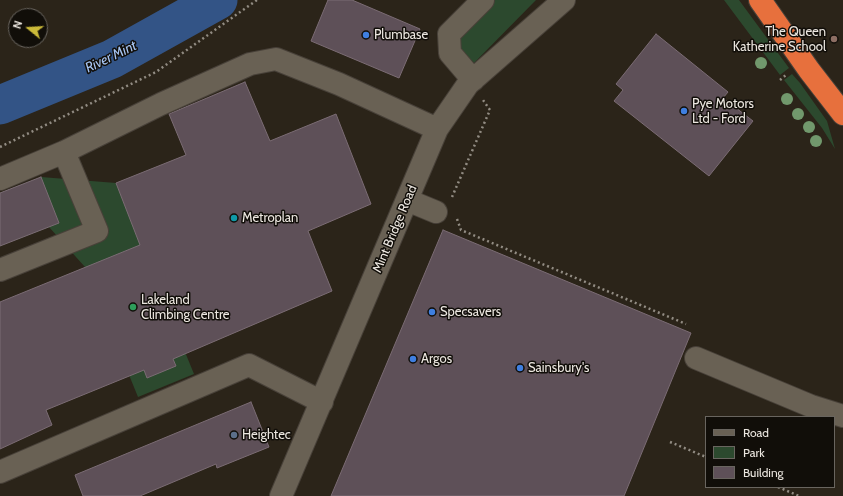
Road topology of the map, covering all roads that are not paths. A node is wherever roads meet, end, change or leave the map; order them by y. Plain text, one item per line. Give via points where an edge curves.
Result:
1 (483, 0) edge
2 (564, 0) edge
3 (760, 0) edge
4 (470, 82) junction
5 (843, 114) edge
6 (437, 129) junction
7 (64, 152) junction
8 (0, 179) edge
9 (407, 200) junction
10 (447, 209) road end
11 (0, 270) edge
12 (696, 358) dead end
13 (322, 402) junction
14 (843, 416) edge
15 (0, 472) edge
16 (281, 496) edge

1 - 4 street via 449,34 450,53
2 - 4 street, Mint Bridge Road
3 - 5 highway
4 - 6 street, Mint Bridge Road
6 - 7 street via 339,84 276,59 250,64
6 - 9 street, Mint Bridge Road
7 - 8 street
7 - 11 street via 97,231
9 - 10 street
9 - 13 street, Mint Bridge Road
12 - 14 street via 811,406
13 - 15 street via 249,365
13 - 16 street, Mint Bridge Road

